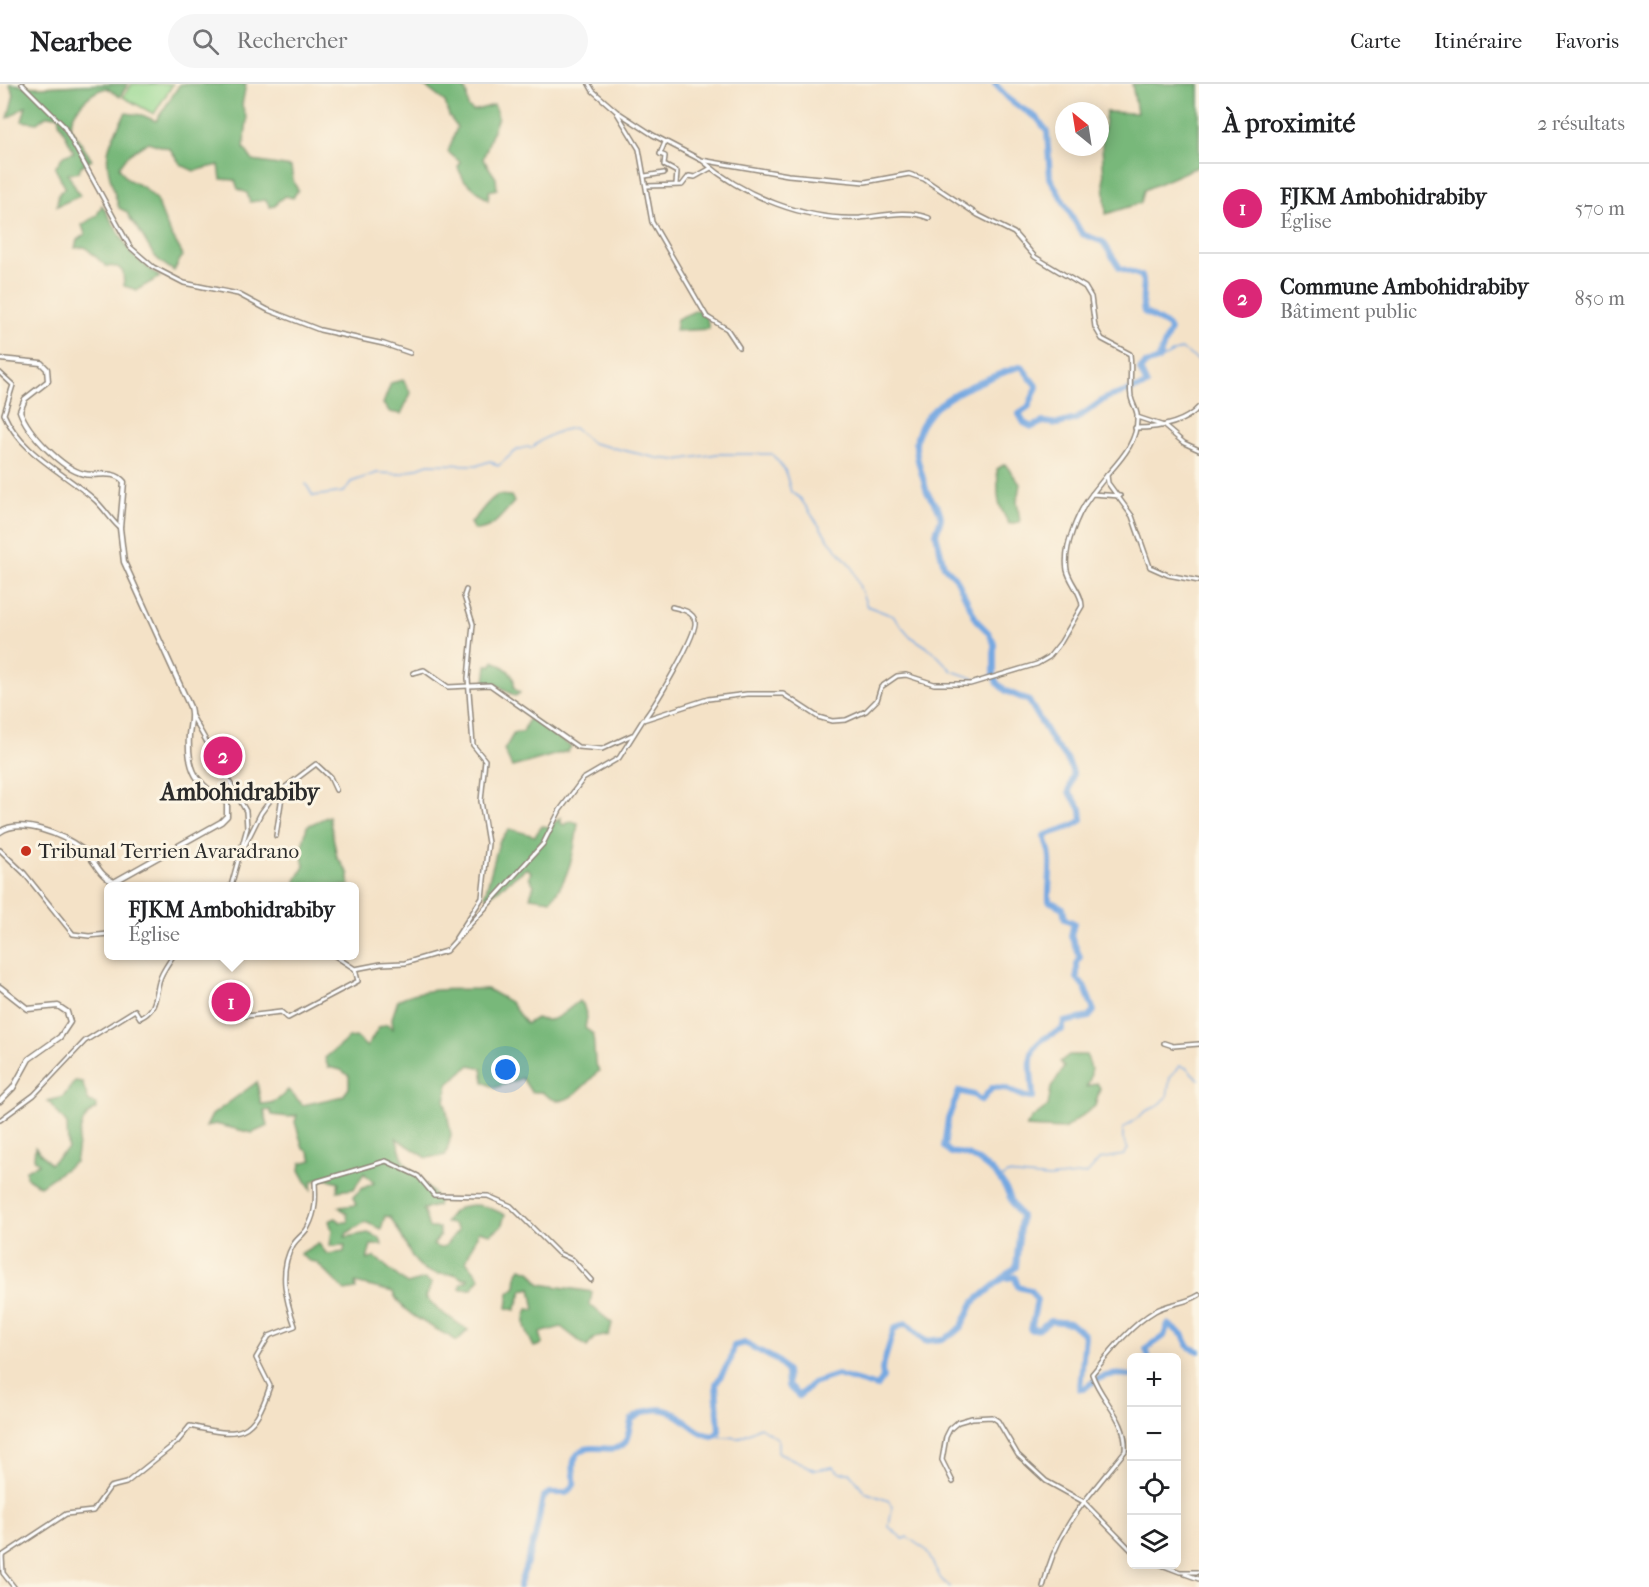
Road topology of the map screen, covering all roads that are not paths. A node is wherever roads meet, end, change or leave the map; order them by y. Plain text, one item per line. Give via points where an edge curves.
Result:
1 (22, 84) edge
2 (589, 84) edge
3 (616, 111) junction
4 (665, 142) junction
5 (701, 160) junction
6 (711, 168) junction
7 (664, 173) dead end
8 (645, 176) junction
9 (676, 185) junction
10 (647, 186) junction
11 (928, 218) dead end
12 (739, 347) dead end
13 (410, 353) dead end
14 (0, 359) edge
15 (0, 373) edge
16 (1199, 407) edge
17 (1137, 417) junction
18 (1164, 426) junction
19 (1135, 428) junction
20 (1199, 450) edge
21 (1107, 476) junction
22 (1092, 494) junction
23 (1120, 496) junction
24 (120, 528) junction
25 (1199, 581) edge
26 (466, 590) dead end
27 (672, 607) dead end
28 (413, 673) dead end
29 (470, 684) junction
30 (192, 716) junction
31 (644, 720) junction
32 (633, 735) junction
33 (336, 790) dead end
34 (274, 795) junction
35 (1, 830) edge
36 (276, 836) dead end
37 (0, 850) edge
38 (239, 855) junction
39 (230, 882) edge
40 (104, 934) edge
41 (452, 944) junction
42 (170, 960) edge
43 (340, 960) edge
44 (355, 969) junction
45 (0, 987) edge
46 (237, 993) dead end
47 (1164, 1043) dead end
48 (1199, 1044) edge
49 (0, 1101) edge
50 (0, 1120) edge
51 (591, 1280) dead end
52 (1199, 1295) edge
53 (953, 1482) dead end
54 (1084, 1502) junction
55 (1127, 1547) edge
56 (1172, 1569) edge
57 (1180, 1572) junction
58 (1199, 1572) edge
59 (1199, 1579) edge
60 (14, 1587) edge
61 (1043, 1587) edge

1 - 13 street via 63,125 130,247 153,267 184,283 238,294 320,330
2 - 3 street
3 - 4 street
3 - 8 street via 639,149
4 - 5 street
4 - 9 street via 660,154 665,156 664,165 677,172
5 - 6 street
5 - 17 street via 788,175 865,182 909,174 924,179 978,215 1014,233 1035,257 1088,290 1095,327 1102,339 1130,354 1131,398
6 - 9 street
6 - 11 street via 761,198 832,219 914,213
7 - 8 street
8 - 10 street
9 - 10 street
10 - 12 street via 652,222 674,264 707,317 727,329
14 - 24 main road via 41,363 47,369 48,381 22,402 21,415 68,468 88,475 115,475 122,480
15 - 24 street via 13,385 4,414 9,424 31,450 97,501
16 - 18 street
17 - 18 street
17 - 19 street
18 - 19 street
18 - 20 street
19 - 21 street via 1128,453
21 - 22 street
21 - 23 street
22 - 23 street
22 - 31 street via 1082,510 1067,555 1067,572 1082,606 1061,642 1037,664 970,684 934,684 897,676 881,687 877,700 866,711 846,720 818,717 783,694 708,699
23 - 25 street via 1138,527 1150,567
24 - 30 main road via 124,562
26 - 29 street via 464,596 473,624
27 - 31 street via 690,613 695,627 678,665
28 - 29 street via 424,670 448,687
29 - 32 street via 490,684 578,747 602,749
29 - 41 street via 473,745 485,760 481,801 488,860 482,898
30 - 35 main road via 190,767 203,788 227,803 227,816 221,822 114,882 106,879 82,849 34,827
30 - 38 street via 246,811 247,828
31 - 32 street
32 - 41 street via 619,758 583,779 560,810 543,844
33 - 34 street via 330,777 316,764
34 - 36 street via 282,796
34 - 38 street
37 - 40 street via 24,873 73,934
38 - 39 street
41 - 44 street via 446,951 405,963
42 - 50 street via 159,980 157,1000 148,1014 140,1018 135,1011 85,1041 34,1095
43 - 44 street
44 - 46 street via 358,981 288,1018 281,1012 238,1017
45 - 49 main road via 28,1009 58,1006 67,1012 70,1022 60,1036 29,1059 13,1088
47 - 48 street
51 - 60 street via 511,1206 495,1199 434,1195 418,1176 386,1161 315,1182 318,1204 308,1228 292,1246 284,1276 295,1326 269,1336 256,1358 270,1386 258,1419 232,1433 190,1425 177,1442 126,1483 110,1487 93,1510 66,1514 2,1556 3,1573
52 - 54 street via 1145,1318 1092,1374 1115,1410 1126,1442 1125,1451
53 - 54 street via 942,1460 950,1429 958,1422 992,1417 1018,1455 1046,1481
54 - 55 street
54 - 61 street via 1059,1537
56 - 57 street
57 - 58 street
57 - 59 street

